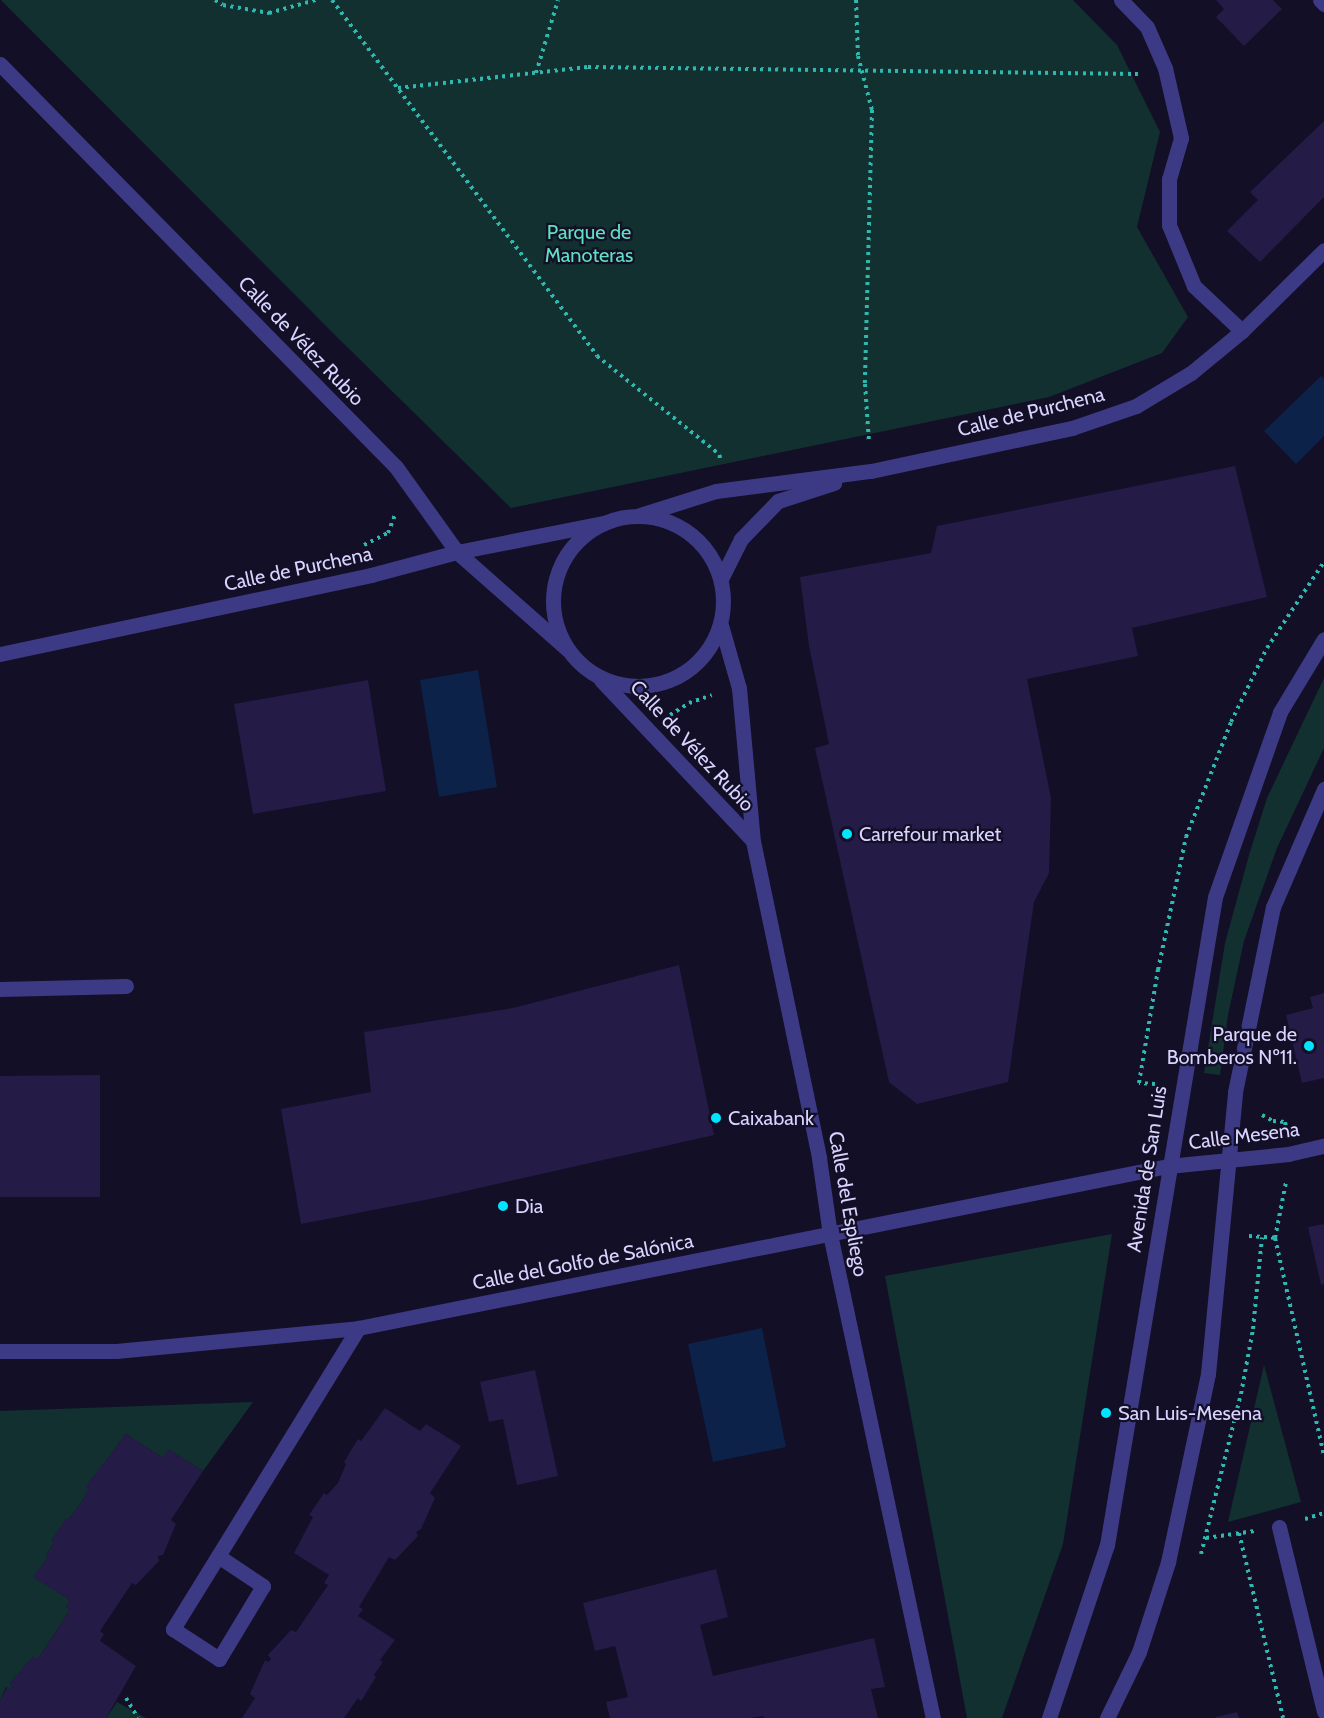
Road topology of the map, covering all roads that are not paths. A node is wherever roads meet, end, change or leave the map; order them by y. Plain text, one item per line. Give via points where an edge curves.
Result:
1 (1121, 0) edge
2 (1320, 0) edge
3 (1324, 4) edge
4 (0, 64) edge
5 (1324, 250) edge
6 (1242, 331) junction
7 (871, 471) junction
8 (640, 515) junction
9 (604, 523) junction
10 (457, 552) junction
11 (721, 579) junction
12 (721, 625) junction
13 (1324, 639) edge
14 (568, 650) junction
15 (0, 654) edge
16 (601, 679) junction
17 (1324, 789) edge
18 (753, 842) junction
19 (126, 986) dead end
20 (0, 989) edge
21 (1324, 1146) edge
22 (1228, 1161) junction
23 (1168, 1166) junction
24 (830, 1234) junction
25 (358, 1328) junction
26 (0, 1350) edge
27 (1279, 1527) dead end
28 (218, 1556) junction
29 (1324, 1713) edge
30 (933, 1718) edge
31 (1049, 1718) edge
32 (1107, 1718) edge

1 - 6 street via 1148,27 1165,68 1181,138 1169,179 1168,225 1194,286
2 - 3 street
4 - 10 street, Calle de Vélez Rubio via 396,467
5 - 6 street, Calle de Purchena
6 - 7 street, Calle de Purchena via 1191,373 1136,406 1072,428
7 - 8 street, Calle de Purchena via 716,491
7 - 11 street, Calle de Purchena via 778,501 741,539
8 - 9 street
8 - 11 street via 667,520 691,534 710,554
9 - 10 street, Calle de Purchena
9 - 14 street via 579,540 561,564 553,593 555,623
10 - 14 street, Calle de Vélez Rubio
10 - 15 street, Calle de Purchena via 372,575
11 - 12 street
12 - 16 street via 703,658 673,680 637,687
12 - 18 street, Calle del Espliego via 739,688
13 - 23 street, Avenida de San Luis via 1280,712 1215,897
14 - 16 street via 582,667
16 - 18 street, Calle de Vélez Rubio
17 - 22 street via 1273,907 1235,1092
18 - 24 street, Calle del Espliego via 819,1158
19 - 20 street
21 - 22 street, Calle Mesena via 1288,1155
22 - 23 street, Calle Mesena
22 - 32 street via 1208,1374 1168,1562 1139,1652
23 - 24 street, Calle del Golfo de Salónica
23 - 31 street, Avenida de San Luis via 1131,1415 1107,1545
24 - 25 street, Calle del Golfo de Salónica
24 - 30 street, Calle del Espliego
25 - 26 street, Calle del Golfo de Salónica via 116,1351
25 - 28 street
27 - 29 street
28 - 28 street via 263,1586 219,1659 173,1629

